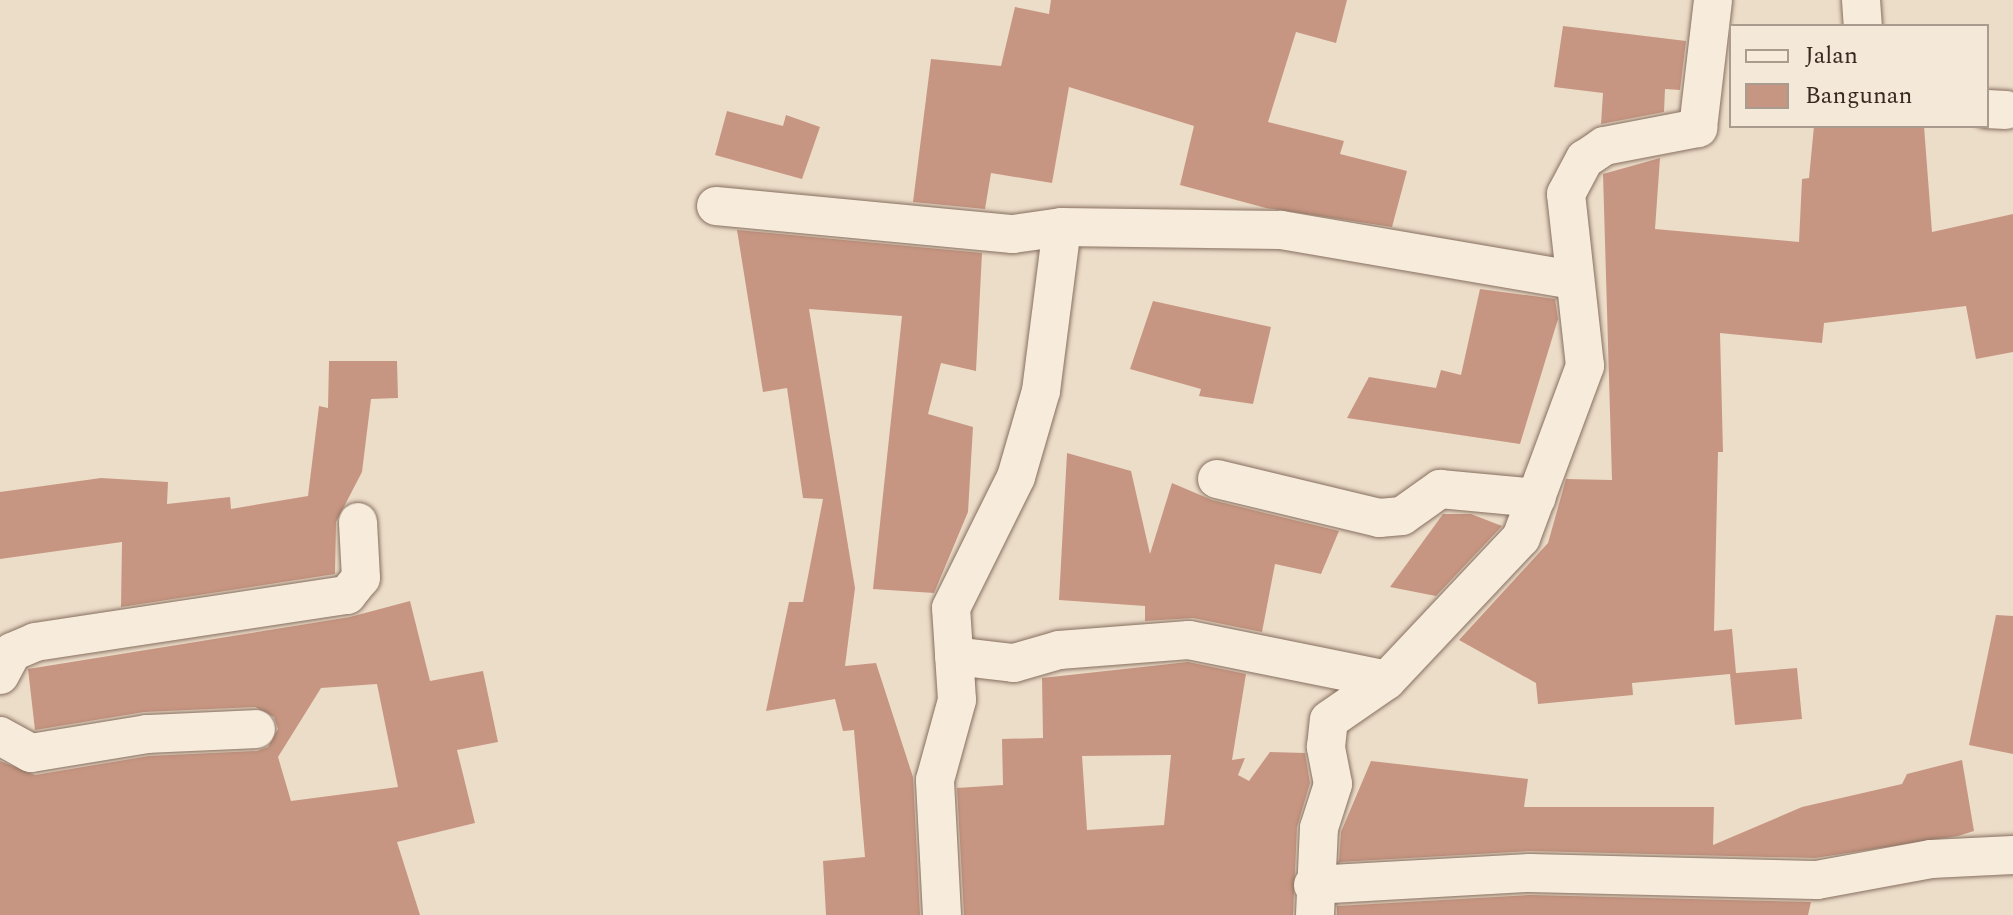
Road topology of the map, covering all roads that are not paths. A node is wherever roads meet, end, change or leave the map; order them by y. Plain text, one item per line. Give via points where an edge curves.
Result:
1 (1713, 0) edge
2 (1861, 0) edge
3 (1863, 24) edge
4 (1715, 126) edge
5 (716, 206) dead end
6 (1062, 227) junction
7 (1575, 280) junction
8 (1217, 479) dead end
9 (1537, 498) junction
10 (358, 522) dead end
11 (954, 656) junction
12 (0, 675) edge
13 (1387, 680) junction
14 (256, 729) dead end
15 (0, 736) edge
16 (2013, 855) edge
17 (1314, 900) edge
18 (942, 915) edge

1 - 4 street
2 - 3 street
4 - 7 street via 1604,146 1585,159 1566,194
5 - 6 street via 1013,234
6 - 7 street via 1281,230
6 - 11 street via 1041,391 1016,477 951,608
7 - 9 street via 1585,366
8 - 9 street via 1379,518 1402,516 1440,489
9 - 13 street via 1521,538
10 - 12 street via 361,578 347,595 35,642 12,652
11 - 13 street via 1014,663 1059,650 1189,640
11 - 18 street via 957,700 935,780
13 - 17 street via 1329,720 1326,747 1333,784
14 - 15 street via 147,734 31,753
16 - 17 street via 1931,859 1817,880 1530,873

